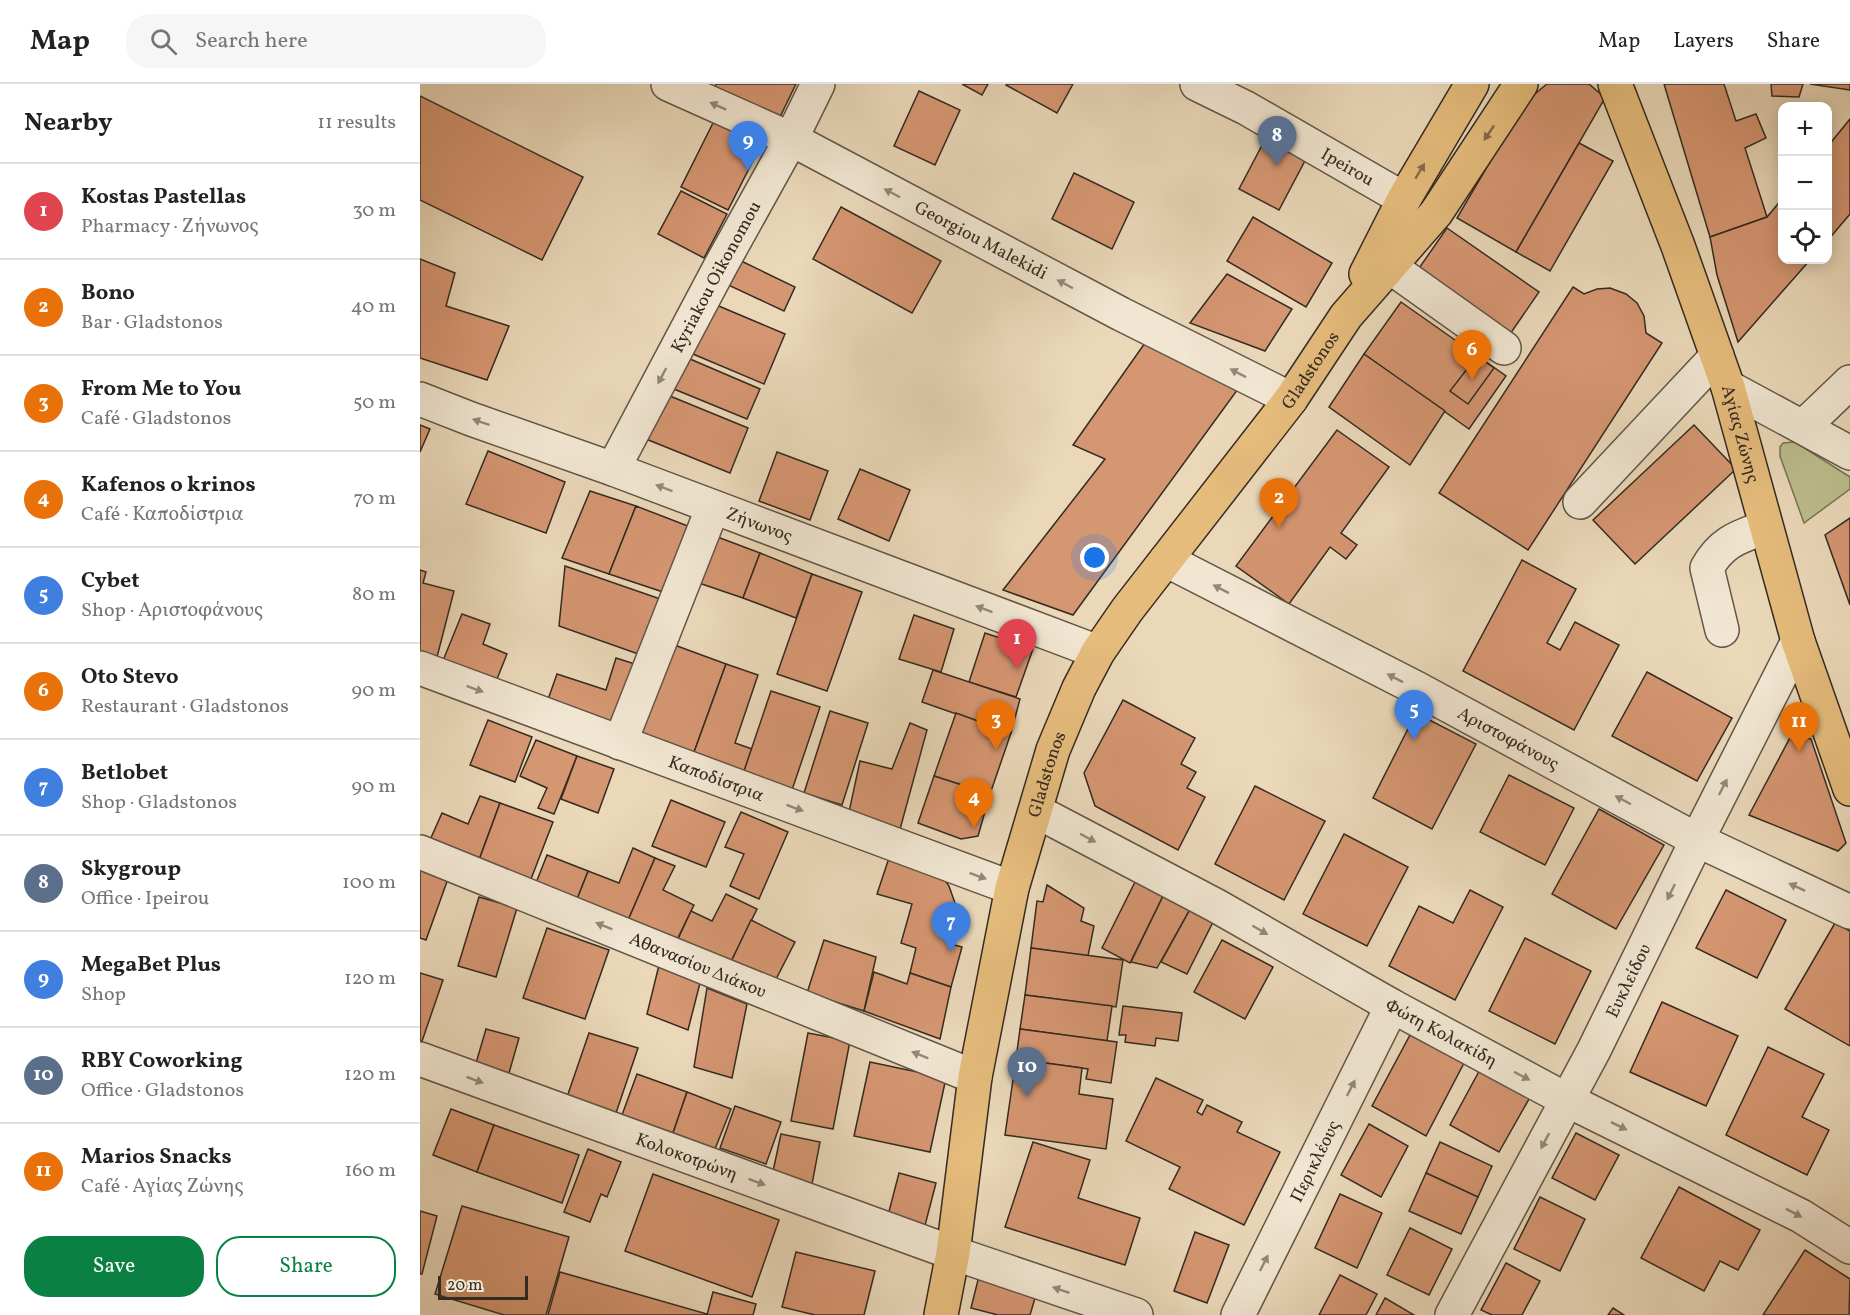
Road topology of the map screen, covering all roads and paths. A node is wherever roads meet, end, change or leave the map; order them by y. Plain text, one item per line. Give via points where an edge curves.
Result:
1 (668, 84) edge
2 (818, 84) edge
3 (1197, 84) edge
4 (1472, 84) edge
5 (1521, 84) edge
6 (1616, 85) edge
7 (1252, 96) edge
8 (790, 139) junction
9 (1404, 199) junction
10 (1389, 266) junction
11 (1346, 316) junction
12 (1504, 348) dead end
13 (1717, 356) junction
14 (1850, 382) edge
15 (1728, 387) junction
16 (420, 399) edge
17 (1291, 399) junction
18 (1803, 427) junction
19 (1850, 453) edge
20 (613, 469) junction
21 (1580, 502) dead end
22 (713, 507) junction
23 (1766, 527) junction
24 (1166, 560) junction
25 (1722, 630) dead end
26 (1797, 641) junction
27 (1098, 652) junction
28 (420, 668) edge
29 (620, 743) junction
30 (1850, 789) edge
31 (1036, 811) junction
32 (1697, 840) junction
33 (420, 852) edge
34 (1012, 888) junction
35 (1850, 912) edge
36 (1392, 1006) junction
37 (420, 1059) edge
38 (975, 1077) junction
39 (1567, 1100) junction
40 (1850, 1247) edge
41 (953, 1253) junction
42 (941, 1315) edge
43 (1136, 1315) edge
44 (1238, 1315) edge
45 (1452, 1315) edge

8 -> 1 street, Georgiou Malekidi
2 - 8 street, Kyriakou Oikonomou
3 - 7 street, Ipeirou
9 -> 4 main road, Gladstonos
5 -> 10 main road, Gladstonos via 1436,213
6 - 13 main road, Αγίας Ζώνης
7 - 9 street, Ipeirou
17 -> 8 street, Georgiou Malekidi
8 -> 20 street, Kyriakou Oikonomou
9 - 11 main road, Gladstonos
10 - 11 main road, Gladstonos
10 - 12 street
11 - 17 main road, Gladstonos
13 - 15 main road, Αγίας Ζώνης
13 - 21 street
14 - 18 street
15 - 18 street
15 - 23 main road, Αγίας Ζώνης
20 -> 16 street, Ζήνωνος
17 - 24 main road, Gladstonos
18 - 19 street
22 -> 20 street, Ζήνωνος
27 -> 22 street, Ζήνωνος
22 - 29 street
23 - 25 street via 1732,540 1715,553 1707,568
23 - 26 main road, Αγίας Ζώνης
24 - 27 main road, Gladstonos
32 -> 24 street, Αριστοφάνους via 1418,689
26 - 30 main road, Αγίας Ζώνης
32 -> 26 street, Ευκλείδου
27 - 31 main road, Gladstonos via 1053,750
28 -> 29 street, Καποδίστρια
29 -> 34 street, Καποδίστρια
31 - 34 main road, Gladstonos
31 -> 36 street, Φώτη Κολακίδη via 1215,905
35 -> 32 street, Αριστοφάνους
32 -> 39 street, Ευκλείδου
38 -> 33 street, Αθανασίου Διάκου
34 - 38 main road, Gladstonos
36 -> 39 street, Φώτη Κολακίδη
44 -> 36 street, Περικλέους
37 -> 41 street, Κολοκοτρώνη
38 - 41 main road, Gladstonos
39 -> 40 street, Φώτη Κολακίδη via 1801,1216
39 -> 45 street, Ευκλείδου
41 - 42 main road, Gladstonos
43 -> 41 street, Κολοκοτρώνη

